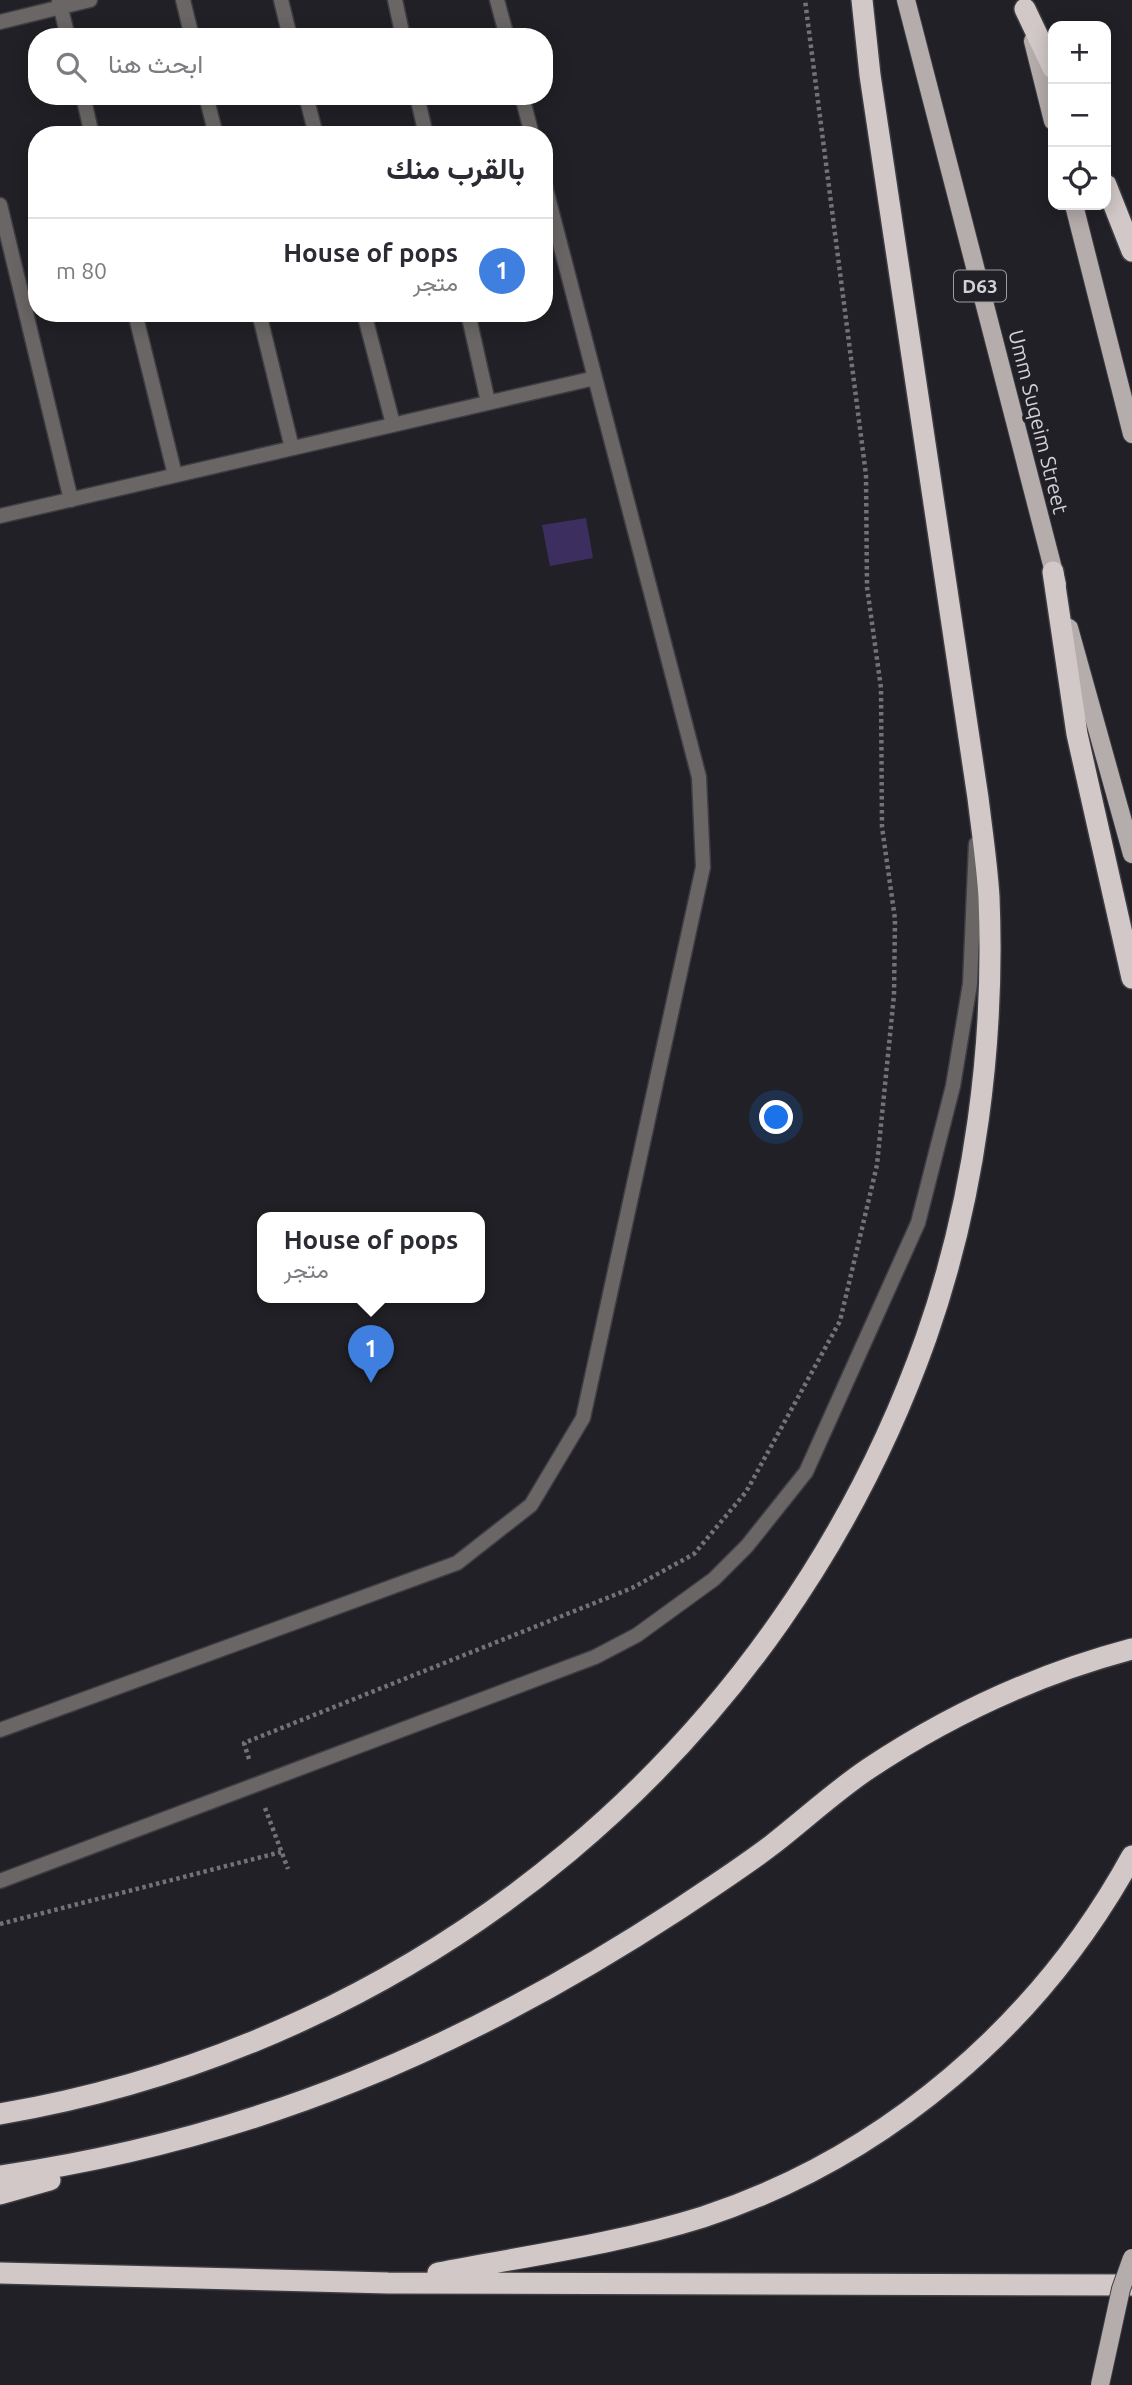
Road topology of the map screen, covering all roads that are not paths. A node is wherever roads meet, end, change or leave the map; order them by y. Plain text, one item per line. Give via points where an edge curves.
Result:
1 (90, 0) edge
2 (183, 0) edge
3 (281, 0) edge
4 (395, 0) edge
5 (497, 0) edge
6 (862, 0) edge
7 (906, 0) edge
8 (60, 4) edge
9 (1024, 4) edge
10 (0, 22) edge
11 (66, 28) edge
12 (190, 28) edge
13 (288, 28) edge
14 (401, 28) edge
15 (505, 28) edge
16 (1048, 57) edge
17 (1048, 101) edge
18 (85, 105) edge
19 (208, 105) edge
20 (308, 105) edge
21 (419, 105) edge
22 (524, 105) edge
23 (90, 126) edge
24 (214, 126) edge
25 (314, 126) edge
26 (424, 126) edge
27 (530, 126) edge
28 (1111, 198) edge
29 (0, 205) edge
30 (1075, 210) edge
31 (553, 216) edge
32 (1132, 251) edge
33 (28, 321) edge
34 (28, 322) edge
35 (137, 322) edge
36 (261, 322) edge
37 (365, 322) edge
38 (470, 322) edge
39 (595, 377) junction
40 (488, 402) junction
41 (393, 424) junction
42 (1132, 434) edge
43 (292, 448) junction
44 (175, 475) junction
45 (71, 500) junction
46 (0, 516) edge
47 (1053, 572) junction
48 (978, 798) junction
49 (1132, 854) edge
50 (1132, 978) edge
51 (1132, 1648) edge
52 (0, 1730) edge
53 (1132, 1856) edge
54 (0, 1881) edge
55 (0, 2114) edge
56 (125, 2154) junction
57 (0, 2176) edge
58 (0, 2194) edge
59 (1132, 2258) edge
60 (0, 2273) edge
61 (388, 2283) junction
62 (1132, 2285) edge
63 (1100, 2385) edge

1 - 8 lane
2 - 12 lane
3 - 13 lane
4 - 14 lane
5 - 15 lane
6 - 48 highway
7 - 47 main road, Umm Suqeim Street / D63
8 - 10 lane
8 - 11 lane
9 - 16 highway
9 - 17 main road
18 - 23 lane
19 - 24 lane
20 - 25 lane
21 - 26 lane
22 - 27 lane
28 - 32 highway
29 - 33 lane
30 - 42 main road
31 - 39 lane
34 - 45 lane
35 - 44 lane
36 - 43 lane
37 - 41 lane
38 - 40 lane
39 - 40 lane
39 - 52 lane via 699,777 703,867 583,1418 531,1505 457,1563
40 - 41 lane
41 - 43 lane
43 - 44 lane
44 - 45 lane
45 - 46 lane
47 - 49 main road, Umm Suqeim Street / D63
47 - 50 highway via 1077,734
48 - 54 lane via 970,984 953,1086 918,1223 806,1472 778,1510 714,1579 637,1635 595,1657
48 - 55 highway via 989,895 989,992 972,1147 951,1254 897,1413 864,1483 787,1614 684,1743 584,1840 463,1933 398,1973 261,2040 117,2090
51 - 56 highway via 1051,1674 909,1743 725,1878 577,1972 455,2039 352,2084 193,2137
53 - 61 highway via 1080,1940 1003,2030 914,2108 823,2164 759,2195 647,2233
56 - 57 highway
56 - 58 highway
59 - 63 main road, bridge
60 - 61 highway
61 - 62 highway

